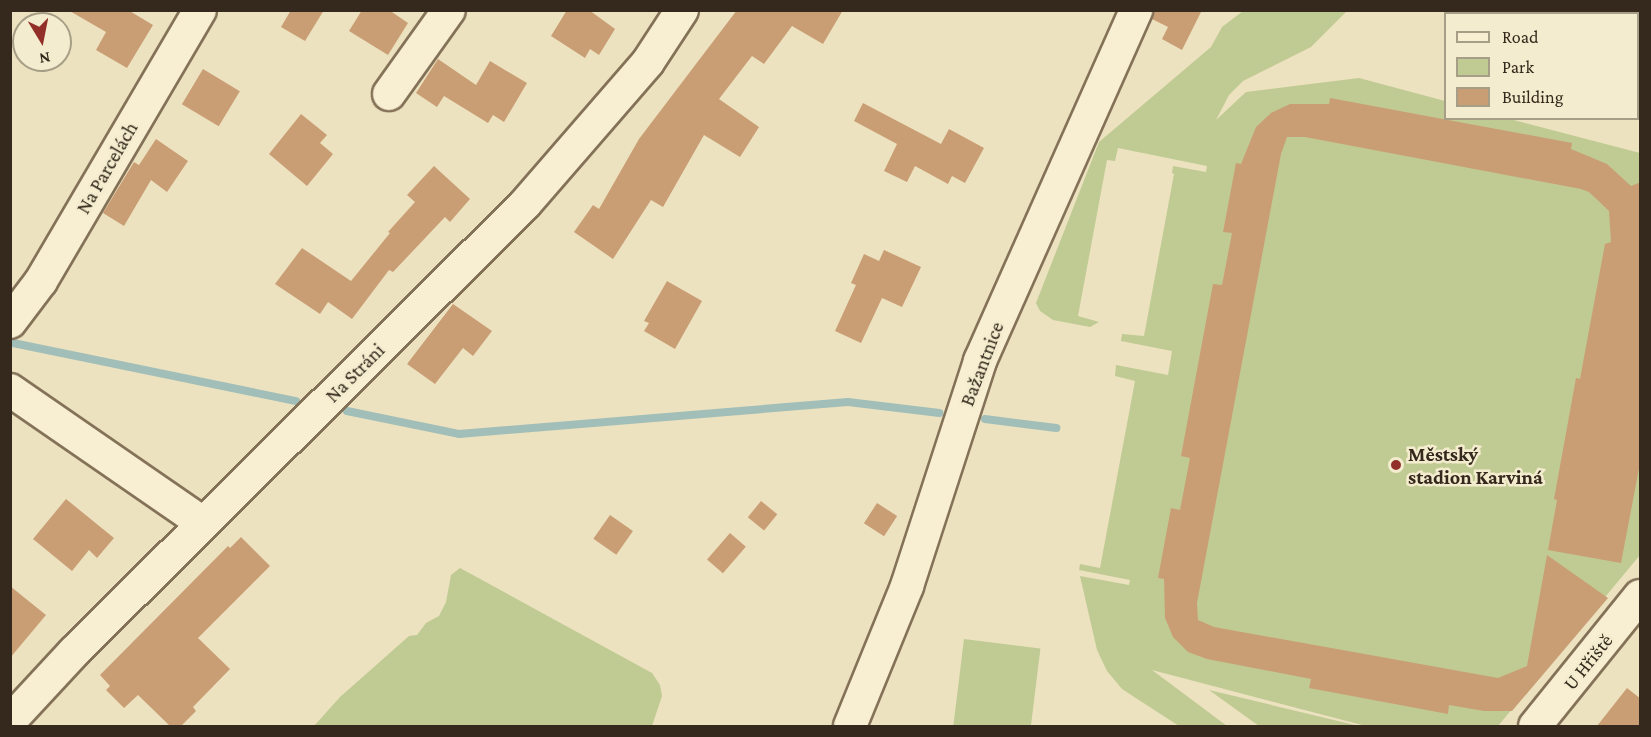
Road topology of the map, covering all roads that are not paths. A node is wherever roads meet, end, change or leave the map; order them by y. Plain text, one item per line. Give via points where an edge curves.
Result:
1 (200, 10) edge
2 (449, 10) edge
3 (682, 10) edge
4 (1136, 10) edge
5 (389, 94) dead end
6 (10, 322) edge
7 (10, 390) edge
8 (203, 523) junction
9 (1641, 596) edge
10 (10, 721) edge
11 (850, 726) edge
12 (1534, 726) edge

1 - 6 street, Na Parcelách via 41,281
2 - 5 street
3 - 8 street, Na Stráni via 648,62 525,204
4 - 11 street, Bažantnice via 980,361 907,586
7 - 8 street
8 - 10 street, Na Stráni
9 - 12 street, U Hřiště

